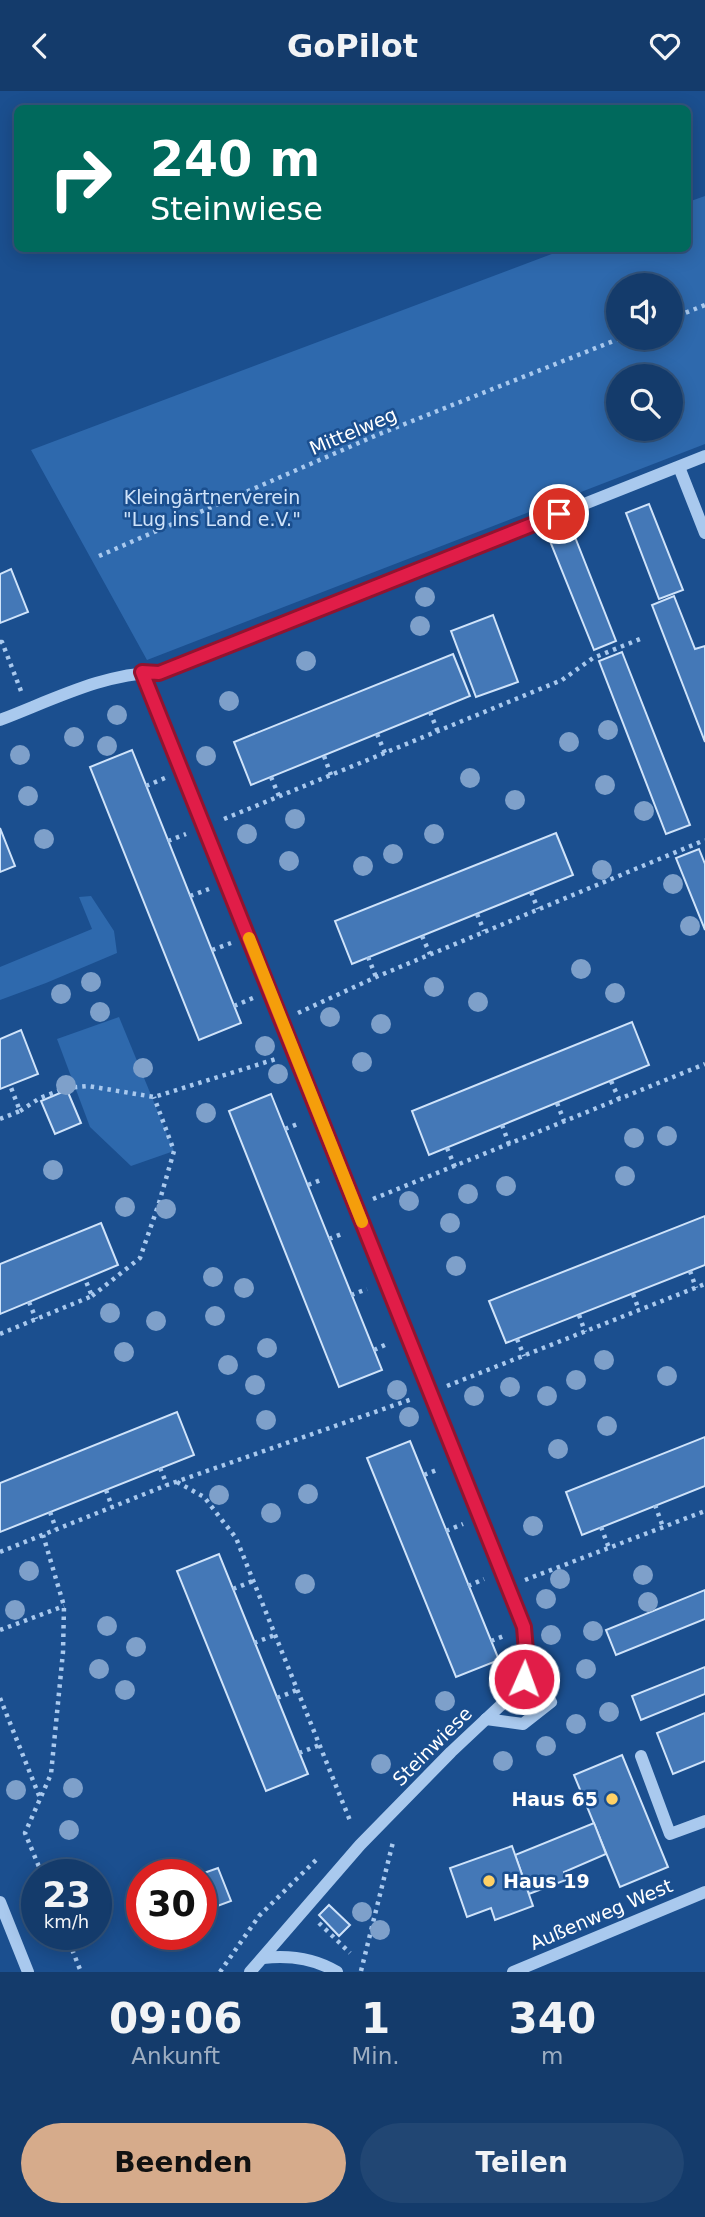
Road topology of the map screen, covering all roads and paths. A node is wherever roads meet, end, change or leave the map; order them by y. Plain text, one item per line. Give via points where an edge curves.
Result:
1 (705, 305) edge
2 (683, 314) edge
3 (606, 344) edge
4 (705, 456) edge
5 (679, 467) junction
6 (705, 533) edge
7 (99, 556) dead end
8 (640, 639) dead end
9 (1, 640) edge
10 (142, 672) junction
11 (28, 709) junction
12 (430, 712) dead end
13 (0, 720) edge
14 (438, 732) junction
15 (377, 734) dead end
16 (385, 753) junction
17 (324, 755) dead end
18 (331, 775) junction
19 (271, 777) dead end
20 (279, 796) junction
21 (204, 827) junction
22 (705, 840) edge
23 (531, 892) dead end
24 (538, 909) junction
25 (477, 913) dead end
26 (484, 931) junction
27 (422, 936) dead end
28 (430, 954) junction
29 (368, 957) dead end
30 (376, 977) junction
31 (281, 1020) junction
32 (295, 1053) junction
33 (705, 1064) edge
34 (611, 1081) dead end
35 (10, 1085) dead end
36 (154, 1097) junction
37 (619, 1099) junction
38 (557, 1103) dead end
39 (20, 1111) junction
40 (0, 1119) edge
41 (564, 1121) junction
42 (502, 1125) dead end
43 (509, 1144) junction
44 (447, 1148) dead end
45 (455, 1167) junction
46 (356, 1206) junction
47 (690, 1271) dead end
48 (85, 1279) dead end
49 (705, 1284) edge
50 (696, 1288) junction
51 (633, 1294) dead end
52 (92, 1296) junction
53 (29, 1302) dead end
54 (639, 1310) junction
55 (579, 1315) dead end
56 (36, 1319) junction
57 (585, 1332) junction
58 (0, 1334) edge
59 (517, 1339) dead end
60 (524, 1356) junction
61 (430, 1393) junction
62 (160, 1468) dead end
63 (177, 1481) junction
64 (167, 1485) junction
65 (106, 1490) dead end
66 (655, 1506) dead end
67 (112, 1507) junction
68 (705, 1511) edge
69 (50, 1513) dead end
70 (601, 1527) dead end
71 (663, 1527) junction
72 (57, 1529) junction
73 (43, 1535) junction
74 (610, 1548) junction
75 (0, 1552) edge
76 (253, 1581) junction
77 (508, 1587) junction
78 (233, 1589) dead end
79 (64, 1606) junction
80 (0, 1630) edge
81 (275, 1635) junction
82 (499, 1638) dead end
83 (491, 1641) dead end
84 (254, 1643) dead end
85 (527, 1663) junction
86 (298, 1690) junction
87 (0, 1698) edge
88 (277, 1698) dead end
89 (486, 1719) junction
90 (320, 1745) junction
91 (299, 1753) dead end
92 (641, 1756) dead end
93 (40, 1799) junction
94 (705, 1821) edge
95 (394, 1839) dead end
96 (360, 1845) junction
97 (36, 1859) edge
98 (301, 1875) dead end
99 (285, 1891) junction
100 (705, 1892) edge
101 (0, 1902) edge
102 (305, 1910) junction
103 (72, 1950) edge
104 (352, 1955) dead end
105 (262, 1958) junction
106 (356, 1963) dead end
107 (362, 1971) edge
108 (520, 1971) edge
109 (28, 1972) edge
110 (81, 1972) edge
111 (220, 1972) edge
112 (250, 1972) edge
113 (337, 1972) edge

1 - 2 path
3 - 7 path, Mittelweg via 377,435
4 - 5 street
5 - 6 street
5 - 10 street via 159,673
8 - 14 path via 593,658 562,680
9 - 11 path
10 - 11 street via 117,676
10 - 21 street
11 - 13 street
12 - 14 path
14 - 16 path
15 - 16 path
16 - 18 path
17 - 18 path
18 - 20 path
19 - 20 path
20 - 21 path
21 - 31 street
22 - 24 path
23 - 24 path
24 - 26 path
25 - 26 path
26 - 28 path
27 - 28 path
28 - 30 path
29 - 30 path
30 - 31 path
31 - 32 street
32 - 36 path
32 - 46 street
33 - 37 path
34 - 37 path
35 - 39 path
36 - 39 path via 88,1086 66,1088
36 - 52 path via 174,1151 159,1203 140,1258
37 - 41 path
38 - 41 path
39 - 40 path
41 - 43 path
42 - 43 path
43 - 45 path
44 - 45 path
45 - 46 path
46 - 61 street
47 - 50 path
48 - 52 path
49 - 50 path
50 - 54 path
51 - 54 path
52 - 56 path
53 - 56 path
54 - 57 path
55 - 57 path
56 - 58 path
57 - 60 path
59 - 60 path
60 - 61 path
61 - 63 path
61 - 77 street
62 - 64 path
63 - 64 path
63 - 76 path via 204,1497 236,1538
64 - 67 path
65 - 67 path
66 - 71 path
67 - 72 path
68 - 71 path
69 - 72 path
70 - 74 path
71 - 74 path
72 - 73 path
73 - 75 path
73 - 79 path
74 - 77 path
76 - 78 path
76 - 81 path
77 - 85 street via 524,1627
79 - 80 path
79 - 93 path via 51,1774
81 - 84 path
81 - 86 path
82 - 83 path
85 - 89 street, Steinwiese via 524,1679
85 - 89 street via 551,1702 523,1724
86 - 88 path
86 - 90 path
87 - 93 path
89 - 96 street, Steinwiese
90 - 91 path
90 - 96 path
92 - 94 street via 670,1834
93 - 97 path via 25,1833
95 - 107 path
96 - 102 street, Steinwiese
98 - 99 path
99 - 102 path
99 - 111 path via 259,1916
100 - 108 street, Außenweg West
101 - 109 street
102 - 104 path
102 - 105 street, Steinwiese
103 - 110 path
105 - 112 street, Steinwiese
105 - 113 street via 302,1959
106 - 107 path

